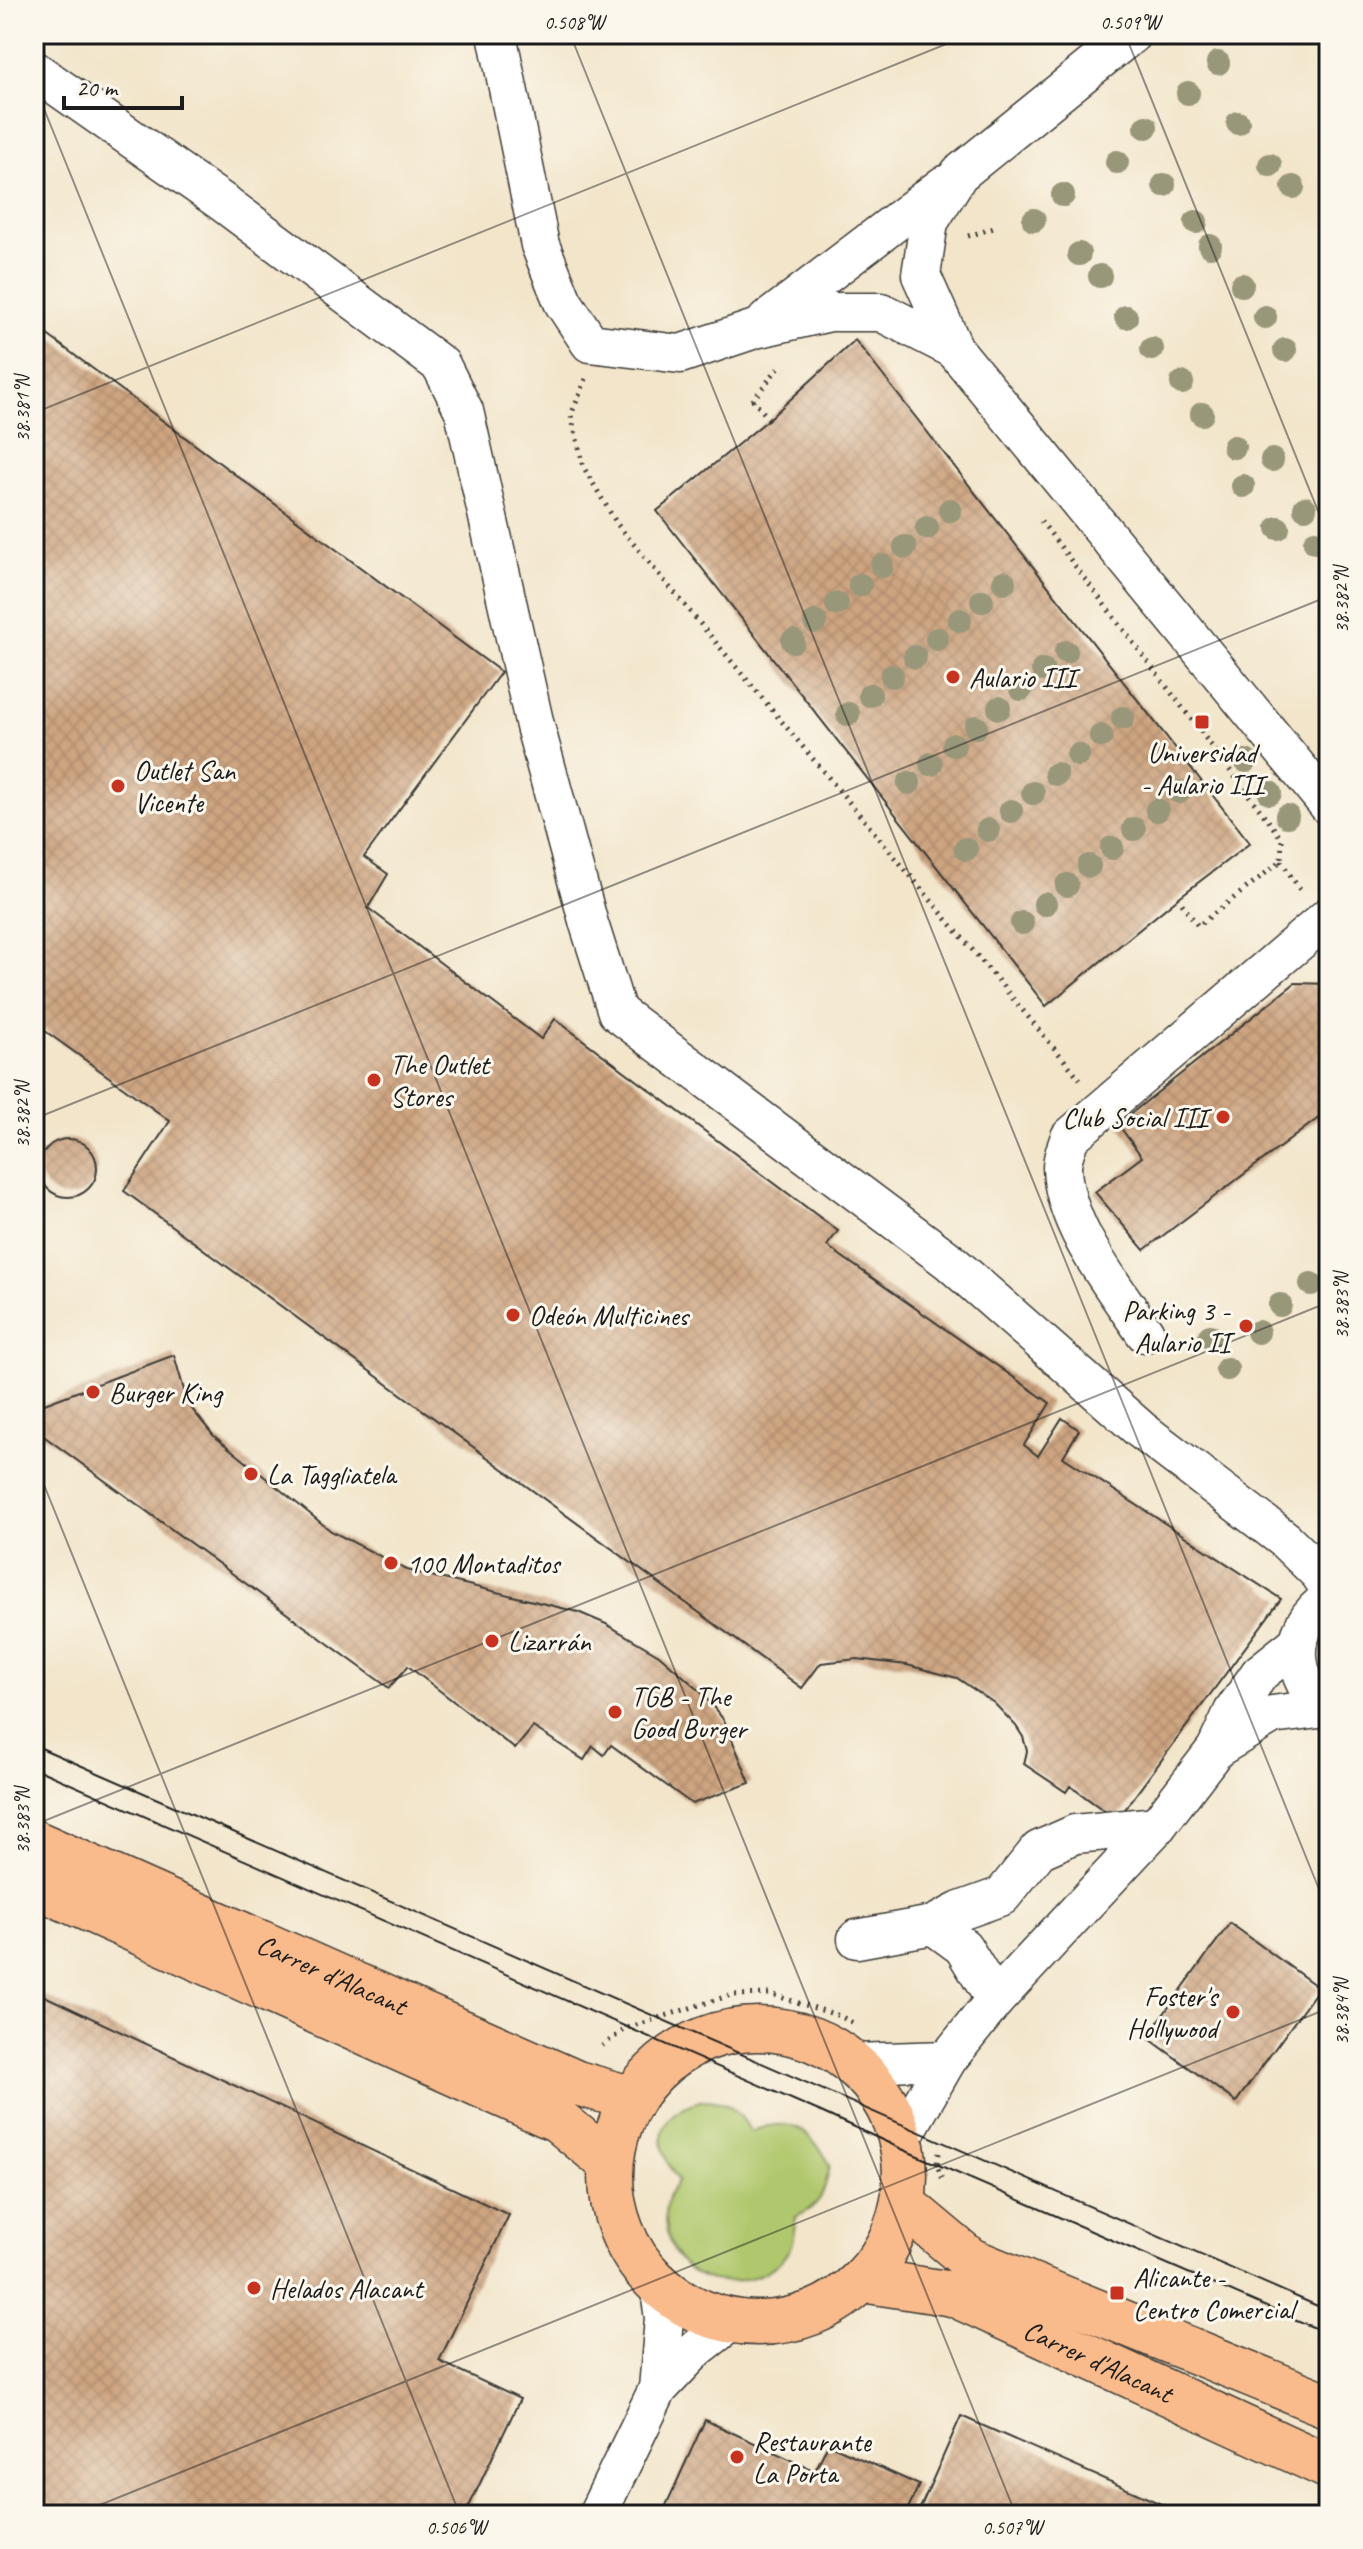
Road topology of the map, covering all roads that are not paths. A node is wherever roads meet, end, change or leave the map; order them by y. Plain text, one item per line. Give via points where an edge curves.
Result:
1 (497, 34) edge
2 (1132, 34) edge
3 (34, 70) edge
4 (959, 174) junction
5 (755, 329) junction
6 (954, 349) junction
7 (1329, 806) edge
8 (1329, 916) edge
9 (1145, 1333) dead end
10 (1329, 1588) edge
11 (1329, 1599) edge
12 (1299, 1642) junction
13 (1327, 1709) edge
14 (1216, 1749) junction
15 (1157, 1826) junction
16 (34, 1842) edge
17 (34, 1885) edge
18 (933, 1925) junction
19 (857, 1939) dead end
20 (995, 2000) junction
21 (859, 2046) junction
22 (947, 2060) junction
23 (633, 2099) junction
24 (920, 2138) junction
25 (611, 2164) junction
26 (903, 2204) junction
27 (862, 2280) junction
28 (659, 2285) junction
29 (732, 2321) junction
30 (658, 2389) junction
31 (1329, 2406) edge
32 (1329, 2467) edge
33 (597, 2515) edge

1 - 5 street via 540,245 563,302 590,343 680,354
2 - 4 street
3 - 10 street via 441,365 464,411 535,726 617,1012 949,1261 1141,1430 1284,1539
4 - 5 street
4 - 6 street via 929,222 921,275
5 - 6 street via 830,312 881,312
6 - 7 street
8 - 9 street via 1070,1137 1062,1165 1067,1197 1085,1242
11 - 12 street via 1309,1616
12 - 13 street via 1303,1682
12 - 14 street via 1260,1673
13 - 14 street via 1272,1715
14 - 15 street
15 - 18 street via 1075,1834 1039,1850 1002,1896
15 - 20 street
16 - 23 main road, Carrer d'Alacant via 577,2083
17 - 25 main road, Carrer d'Alacant via 558,2120
18 - 19 street
18 - 20 street via 963,1947
20 - 22 street
21 - 22 street
21 - 23 main road via 822,2043 795,2033 735,2031 697,2042 673,2056
21 - 24 main road via 868,2078 893,2115
22 - 24 street via 908,2128
23 - 25 main road
24 - 26 main road via 906,2164
25 - 28 main road via 612,2198 622,2232 640,2265
26 - 27 main road via 890,2241
26 - 31 main road, Carrer d'Alacant via 970,2260
27 - 29 main road via 837,2300 802,2316 765,2323
27 - 32 main road, Carrer d'Alacant via 953,2294
28 - 29 main road via 695,2309
28 - 30 street via 664,2318
29 - 30 street
30 - 33 street

